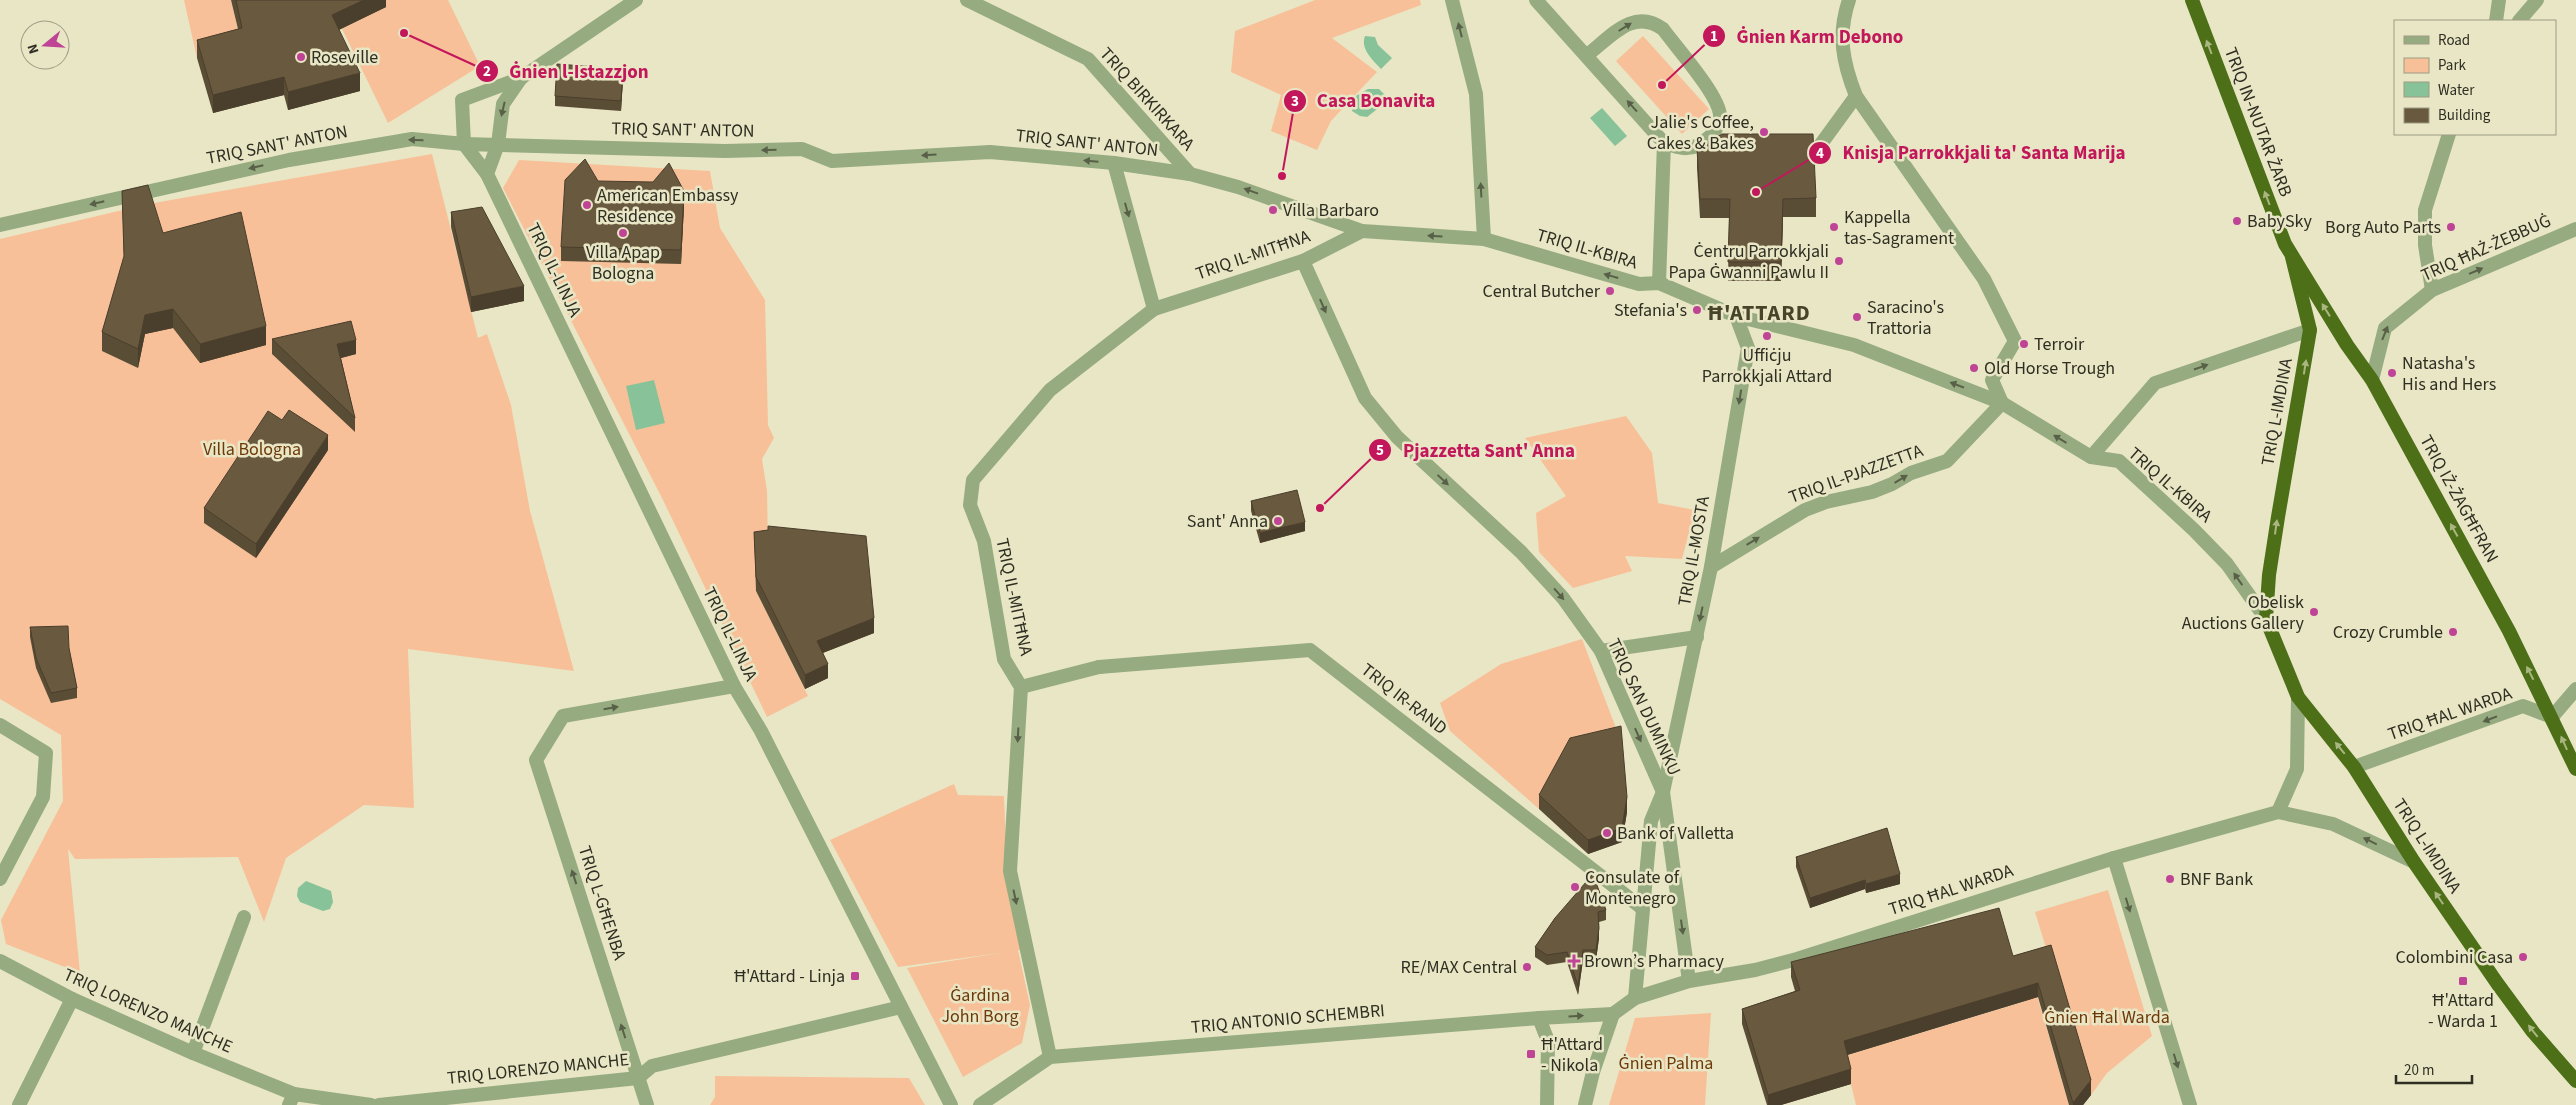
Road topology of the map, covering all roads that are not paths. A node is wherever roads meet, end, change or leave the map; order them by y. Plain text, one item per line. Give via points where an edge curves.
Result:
1 (636, 0) edge
2 (967, 0) edge
3 (1452, 0) edge
4 (1536, 0) edge
5 (1849, 0) edge
6 (2192, 0) edge
7 (2499, 0) edge
8 (2537, 0) edge
9 (2496, 20) edge
10 (2520, 20) edge
11 (1586, 56) junction
12 (521, 78) junction
13 (1856, 96) junction
14 (2449, 135) edge
15 (1664, 143) junction
16 (464, 144) junction
17 (498, 144) junction
18 (1702, 144) junction
19 (1722, 144) edge
20 (1816, 144) dead end
21 (1114, 163) junction
22 (486, 174) junction
23 (1190, 174) junction
24 (0, 225) edge
25 (2576, 229) edge
26 (1362, 231) junction
27 (1484, 239) junction
28 (2292, 257) junction
29 (1303, 261) junction
30 (1659, 283) junction
31 (2432, 290) junction
32 (1154, 308) junction
33 (1736, 316) junction
34 (2310, 330) junction
35 (2372, 380) junction
36 (2002, 403) junction
37 (2091, 457) junction
38 (1711, 567) junction
39 (2266, 619) junction
40 (1697, 637) junction
41 (1601, 651) junction
42 (734, 686) junction
43 (1021, 687) junction
44 (2576, 689) edge
45 (2298, 697) junction
46 (2552, 717) junction
47 (0, 724) edge
48 (2354, 767) junction
49 (2576, 769) edge
50 (1663, 792) junction
51 (2278, 812) junction
52 (2114, 858) junction
53 (2414, 862) junction
54 (0, 879) edge
55 (1642, 908) junction
56 (244, 917) dead end
57 (0, 961) edge
58 (1689, 981) junction
59 (1635, 998) junction
60 (72, 999) junction
61 (901, 1007) junction
62 (1613, 1014) junction
63 (1539, 1018) junction
64 (193, 1053) junction
65 (1050, 1057) junction
66 (638, 1078) junction
67 (2576, 1081) edge
68 (291, 1099) edge
69 (19, 1105) edge
70 (371, 1105) edge
71 (378, 1105) edge
72 (647, 1105) edge
73 (951, 1105) edge
74 (980, 1105) edge
75 (1547, 1105) edge
76 (1585, 1105) edge
77 (2190, 1105) edge

1 - 12 street
2 - 23 street, TRIQ BIRKIRKARA via 1088,59
27 -> 3 street via 1476,94
4 - 11 street
5 - 13 street via 1842,20 1841,46 1846,72
28 -> 6 highway, TRIQ IN-NUTAR ŻARB
7 - 9 street
8 - 10 street
15 -> 11 street
11 -> 18 street via 1626,25 1638,20 1652,21 1663,29 1715,98 1720,116 1714,133
12 - 16 street via 462,100
12 -> 17 street via 503,104
13 - 20 street
13 - 36 street via 1984,279 2015,341 1992,380
14 - 31 street via 2425,210 2425,245
15 - 18 street via 1683,150
15 - 30 street
16 - 17 street, TRIQ SANT' ANTON
16 - 22 street, TRIQ IL-LINJA
16 -> 24 street, TRIQ SANT' ANTON via 412,139 289,160
21 -> 17 street, TRIQ SANT' ANTON via 990,152 832,161 802,150 725,151
17 - 22 street
18 - 19 street
21 - 23 street, TRIQ SANT' ANTON
21 -> 32 street
22 - 42 street, TRIQ IL-LINJA
26 -> 23 street, TRIQ SANT' ANTON via 1238,187
31 -> 25 street, TRIQ ĦAŻ-ŻEBBUĠ
27 -> 26 street, TRIQ IL-KBIRA
26 - 29 street, TRIQ IL-MITĦNA
30 -> 27 street, TRIQ IL-KBIRA via 1639,284
28 - 34 highway, TRIQ L-IMDINA
35 -> 28 highway, TRIQ IŻ-ŻAGĦFRAN
29 - 32 street, TRIQ IL-MITĦNA
29 -> 41 street, TRIQ SAN DUMINKU via 1365,398 1397,437 1521,552 1563,598
30 - 33 street, TRIQ IL-KBIRA
35 -> 31 street, TRIQ ĦAŻ-ŻEBBUĠ via 2386,328
32 - 43 street, TRIQ IL-MITĦNA via 1050,390 973,480 970,505 984,541 1004,659
36 -> 33 street, TRIQ IL-KBIRA via 1854,345
33 -> 38 street, TRIQ IL-MOSTA via 1748,348
37 -> 34 street via 2155,383
39 -> 34 highway, TRIQ L-IMDINA via 2269,575
46 -> 35 highway, TRIQ IŻ-ŻAGĦFRAN via 2509,631
37 -> 36 street, TRIQ IL-KBIRA
38 -> 36 street, TRIQ IL-PJAZZETTA via 1804,510 1872,492 1911,473 1947,461
39 -> 37 street, TRIQ IL-KBIRA via 2227,564 2194,530 2119,461
38 -> 40 street, TRIQ IL-MOSTA
39 - 45 highway, TRIQ L-IMDINA
40 - 41 street
40 - 50 street, TRIQ IL-MOSTA
41 -> 50 street, TRIQ SAN DUMINKU
42 - 61 street, TRIQ IL-LINJA via 761,731
66 -> 42 street, TRIQ L-GĦENBA via 536,760 563,716
43 - 55 street, TRIQ IR-RAND via 1099,667 1310,650
43 -> 65 street via 1010,871
44 - 46 street
48 -> 45 highway, TRIQ L-IMDINA
45 - 51 street via 2297,769
46 -> 48 street, TRIQ ĦAL WARDA via 2523,706
49 -> 46 highway, TRIQ IŻ-ŻAGĦFRAN
47 - 54 street via 46,753 43,797
48 - 53 highway, TRIQ L-IMDINA
50 - 55 street, TRIQ IL-MOSTA via 1651,821
50 -> 58 street, TRIQ IL-MOSTA
51 - 52 street, TRIQ ĦAL WARDA
53 -> 51 street, TRIQ ĦAL WARDA via 2333,824
52 - 58 street, TRIQ ĦAL WARDA via 1798,959
52 -> 77 street
67 -> 53 highway, TRIQ L-IMDINA via 2528,1025
55 - 59 street, TRIQ IL-MOSTA
56 - 64 street
57 - 60 street, TRIQ LORENZO MANCHE
58 - 59 street, TRIQ ĦAL WARDA
59 - 62 street
60 - 64 street, TRIQ LORENZO MANCHE
60 - 69 street
61 - 66 street, TRIQ LORENZO MANCHE via 652,1066
61 - 73 street, TRIQ IL-LINJA
63 -> 62 street, TRIQ ANTONIO SCHEMBRI
62 - 76 street
63 - 65 street, TRIQ ANTONIO SCHEMBRI
63 - 75 street via 1548,1041
64 - 68 street, TRIQ LORENZO MANCHE
65 - 74 street, TRIQ ANTONIO SCHEMBRI
66 - 71 street, TRIQ LORENZO MANCHE
66 - 72 street, TRIQ L-GĦENBA
68 - 70 street, TRIQ LORENZO MANCHE

